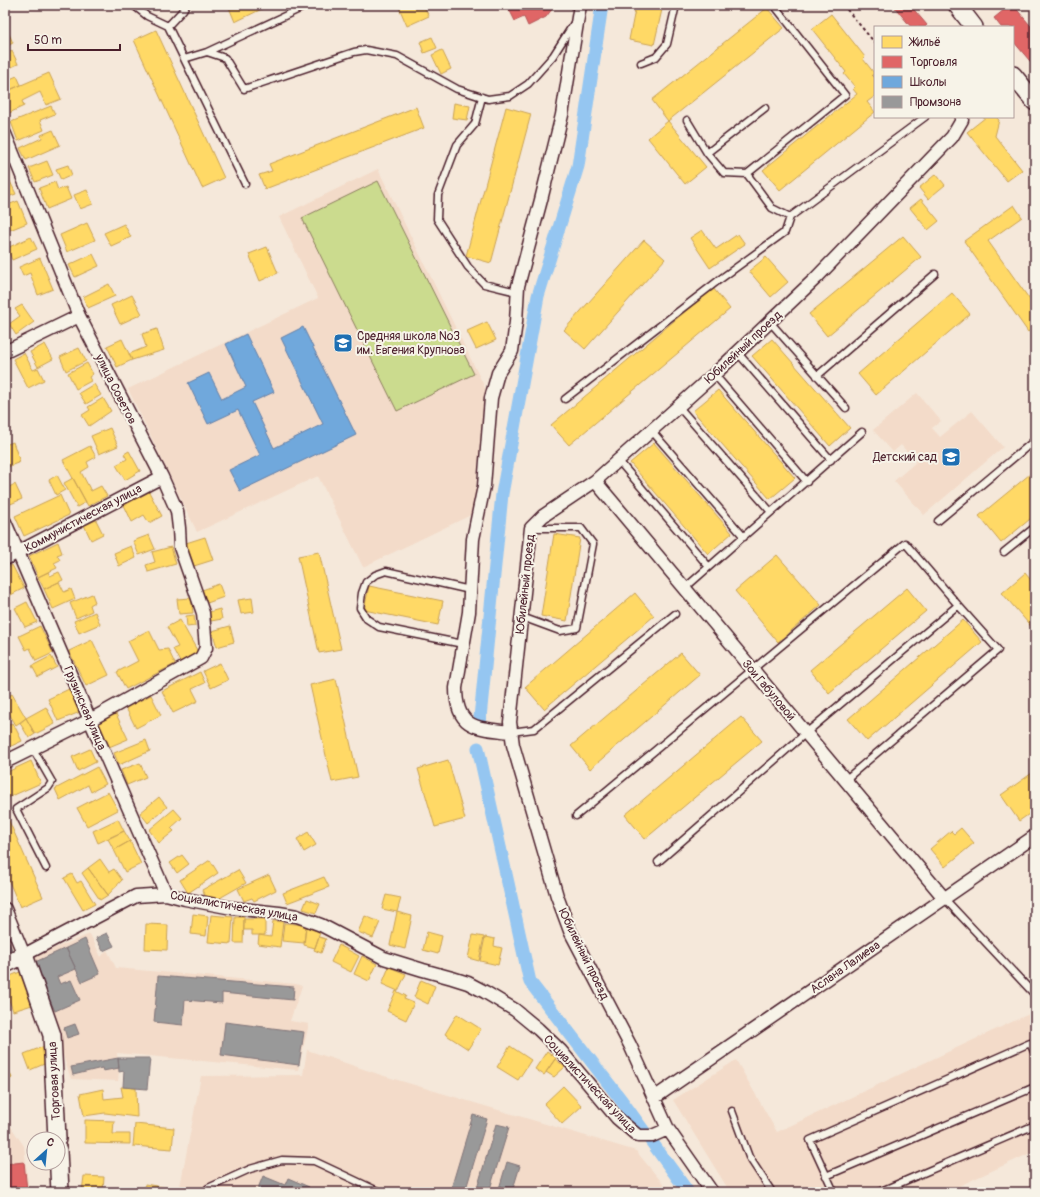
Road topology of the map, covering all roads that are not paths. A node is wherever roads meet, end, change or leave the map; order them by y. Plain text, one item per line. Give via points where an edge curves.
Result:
1 (133, 5) edge
2 (186, 5) edge
3 (308, 5) edge
4 (676, 5) edge
5 (774, 5) edge
6 (961, 7) edge
7 (579, 11) edge
8 (168, 26) junction
9 (973, 26) edge
10 (207, 52) junction
11 (184, 59) junction
12 (641, 62) dead end
13 (1014, 76) edge
14 (482, 97) junction
15 (1035, 102) edge
16 (765, 108) dead end
17 (924, 118) edge
18 (962, 118) edge
19 (687, 120) dead end
20 (5, 134) edge
21 (8, 148) edge
22 (707, 153) junction
23 (747, 174) junction
24 (245, 184) dead end
25 (790, 217) junction
26 (935, 274) dead end
27 (517, 292) junction
28 (79, 316) junction
29 (770, 322) junction
30 (5, 352) edge
31 (737, 352) junction
32 (714, 374) junction
33 (817, 376) junction
34 (565, 399) dead end
35 (678, 406) junction
36 (846, 408) dead end
37 (651, 430) junction
38 (862, 432) dead end
39 (1035, 440) edge
40 (618, 460) junction
41 (831, 460) junction
42 (162, 477) junction
43 (595, 481) junction
44 (806, 482) junction
45 (771, 512) junction
46 (938, 521) dead end
47 (5, 522) edge
48 (1035, 527) edge
49 (531, 528) junction
50 (744, 537) junction
51 (1004, 552) dead end
52 (18, 553) junction
53 (5, 559) edge
54 (709, 567) junction
55 (685, 588) junction
56 (470, 590) junction
57 (958, 604) junction
58 (675, 614) dead end
59 (522, 617) junction
60 (463, 644) junction
61 (752, 669) junction
62 (90, 720) junction
63 (511, 732) junction
64 (806, 733) junction
65 (33, 748) junction
66 (5, 762) edge
67 (845, 780) junction
68 (576, 816) dead end
69 (1035, 836) edge
70 (658, 862) dead end
71 (46, 868) dead end
72 (166, 894) junction
73 (944, 898) junction
74 (5, 909) edge
75 (24, 955) junction
76 (5, 964) edge
77 (1035, 995) edge
78 (1035, 1054) edge
79 (1035, 1087) edge
80 (654, 1098) junction
81 (732, 1111) dead end
82 (1035, 1126) edge
83 (668, 1129) junction
84 (57, 1131) edge
85 (59, 1171) edge
86 (826, 1176) junction
87 (208, 1188) dead end
88 (60, 1192) edge
89 (380, 1192) edge
90 (712, 1192) edge
91 (772, 1192) edge
92 (834, 1192) edge
93 (879, 1192) edge

1 - 8 lane via 147,16
2 - 8 lane
3 - 10 lane
4 - 12 lane via 667,44 656,57
5 - 23 lane via 845,95
6 - 9 street
7 - 14 lane via 553,56 528,84 510,96 488,99
7 - 27 street via 562,116
8 - 11 lane
10 - 11 lane
10 - 14 lane via 225,58 244,89 366,50 397,56 458,89
11 - 24 lane
13 - 15 street
14 - 27 lane via 475,124 457,145 438,195 437,219 468,267 484,284
16 - 22 lane
17 - 25 lane
18 - 29 street, Юбилейный проезд via 952,137
19 - 22 lane
20 - 21 street, улица Советов
21 - 28 street, улица Советов
22 - 23 lane via 724,173
23 - 25 lane via 772,208
25 - 34 lane via 785,232
26 - 33 lane
27 - 56 street via 512,351 498,373 491,398 484,486 473,539
28 - 30 street
28 - 42 street, улица Советов
29 - 31 street, Юбилейный проезд
29 - 33 lane
31 - 32 street, Юбилейный проезд
31 - 41 lane
32 - 35 street, Юбилейный проезд
32 - 44 lane
33 - 36 lane
35 - 37 street, Юбилейный проезд
35 - 45 lane
37 - 40 street, Юбилейный проезд
37 - 50 lane
38 - 41 lane
39 - 46 lane
40 - 43 street, Юбилейный проезд
40 - 54 lane
41 - 44 lane
42 - 52 street, Коммунистическая улица
42 - 62 street, улица Советов via 177,511 180,547 203,613 206,648 201,658
43 - 49 street, Юбилейный проезд via 543,516
43 - 55 street, Зои Габуловой
44 - 45 lane
45 - 50 lane
47 - 52 street, Грузинская улица
48 - 51 lane
49 - 59 street, Юбилейный проезд
49 - 59 lane via 581,528 593,544 577,628 560,631
50 - 54 lane
52 - 53 street, Коммунистическая улица
52 - 62 street, Грузинская улица
54 - 55 lane
55 - 61 street, Зои Габуловой
56 - 60 street
56 - 60 lane via 386,571 366,582 360,608 367,619 379,627
57 - 61 lane via 905,543
57 - 64 lane
57 - 67 lane via 998,650
58 - 63 lane via 534,729
59 - 63 street, Юбилейный проезд
60 - 63 street via 456,688 456,700 463,718 479,728
61 - 64 street, Зои Габуловой
61 - 68 lane
62 - 65 street
62 - 72 street, Грузинская улица
63 - 80 street, Юбилейный проезд via 557,896 570,931 630,1045
64 - 67 street, Зои Габуловой
64 - 70 lane
65 - 66 street
65 - 71 lane via 52,782 48,788 16,809
67 - 73 street, Зои Габуловой
69 - 73 street, Аслана Лалиева
72 - 75 street, Социалистическая улица via 136,896
72 - 83 street, Социалистическая улица via 232,908 297,916 321,925 384,958 468,983 515,1010 538,1029 561,1051 617,1118 638,1136 652,1136
73 - 77 lane
73 - 80 street, Аслана Лалиева
74 - 75 street
75 - 76 street, Социалистическая улица
75 - 84 street, Торговая улица via 52,1035
78 - 86 lane via 1030,1043 810,1140
79 - 86 lane
80 - 83 street, Юбилейный проезд
81 - 91 lane via 749,1157
82 - 93 lane
83 - 90 street, Юбилейный проезд
85 - 88 street
86 - 92 lane
87 - 89 lane via 250,1168 282,1160 314,1161

